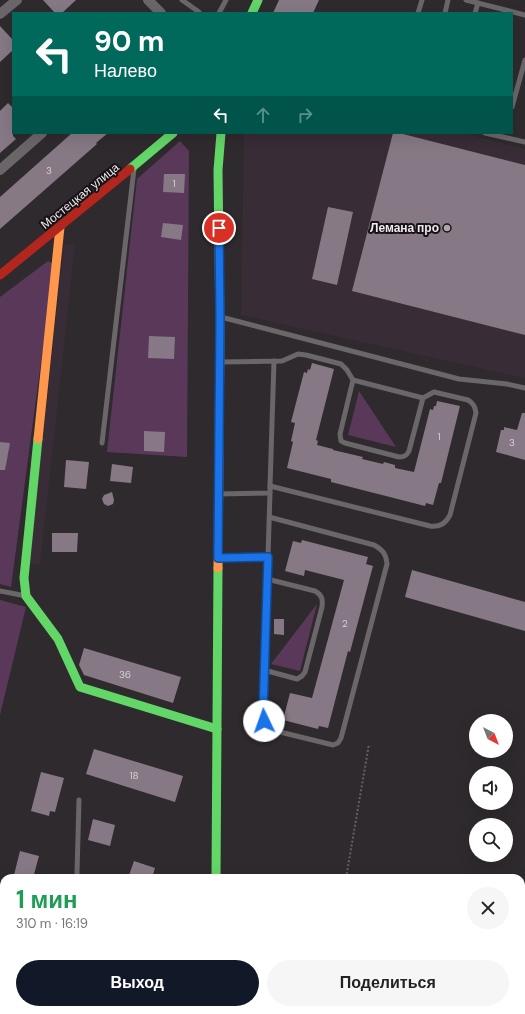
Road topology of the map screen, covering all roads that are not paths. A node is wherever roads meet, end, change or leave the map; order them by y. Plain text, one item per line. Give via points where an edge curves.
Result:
1 (17, 0) edge
2 (148, 0) edge
3 (182, 0) edge
4 (226, 0) edge
5 (258, 0) edge
6 (422, 0) edge
7 (448, 0) edge
8 (466, 0) edge
9 (478, 3) junction
10 (160, 12) edge
11 (198, 12) edge
12 (220, 12) edge
13 (252, 12) edge
14 (418, 12) edge
15 (445, 12) edge
16 (475, 12) edge
17 (511, 12) edge
18 (513, 13) edge
19 (0, 14) edge
20 (525, 16) edge
21 (525, 60) edge
22 (513, 103) edge
23 (41, 134) edge
24 (172, 134) edge
25 (221, 134) edge
26 (504, 135) edge
27 (525, 142) edge
28 (134, 166) junction
29 (0, 170) edge
30 (60, 227) junction
31 (0, 275) edge
32 (220, 317) junction
33 (274, 361) junction
34 (220, 362) junction
35 (353, 380) junction
36 (525, 388) edge
37 (423, 398) junction
38 (102, 443) dead end
39 (270, 486) junction
40 (219, 494) junction
41 (270, 494) junction
42 (269, 517) junction
43 (268, 557) junction
44 (218, 558) junction
45 (267, 579) junction
46 (0, 590) edge
47 (26, 596) junction
48 (264, 670) junction
49 (217, 730) junction
50 (79, 800) dead end
51 (76, 874) edge
52 (216, 874) edge

1 - 19 street
2 - 10 street
3 - 11 lane
4 - 12 lane
5 - 13 street
6 - 14 lane
7 - 15 lane
8 - 9 lane
9 - 16 lane
9 - 17 lane
18 - 20 lane
21 - 22 lane
23 - 29 street
24 - 28 street, Мостецкая улица
25 - 32 street via 218,170
26 - 27 lane
28 - 30 street, Мостецкая улица
28 - 38 lane
30 - 31 street, Мостецкая улица
30 - 47 street via 24,578
32 - 34 street
32 - 36 lane via 459,379
33 - 34 lane
33 - 35 lane via 282,361 298,354 306,355 341,364
33 - 39 lane
34 - 40 street
35 - 37 lane
35 - 37 lane via 340,438 345,443 403,457 408,454
37 - 39 lane via 434,392 468,400 472,402 476,413 450,515 442,525 430,526
39 - 41 lane
40 - 41 lane
40 - 44 street
41 - 42 lane
42 - 43 lane
42 - 48 lane via 374,545 382,549 387,556 387,564 338,743 328,745 268,727 263,714
43 - 44 lane
43 - 45 lane
44 - 49 street
45 - 48 lane
45 - 48 lane via 315,591 323,599 302,676 297,679
46 - 47 lane
47 - 49 street via 58,639 80,687
49 - 52 street
50 - 51 lane

